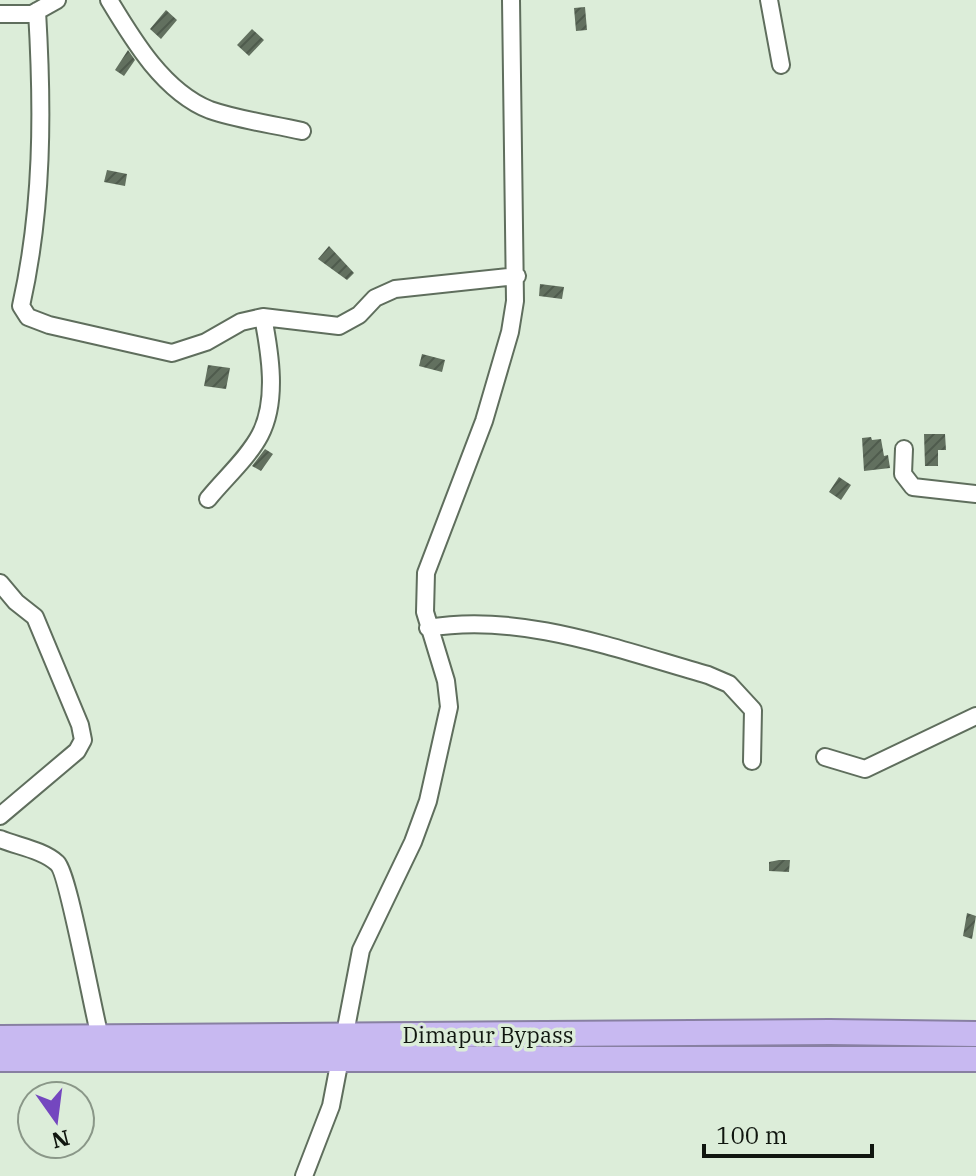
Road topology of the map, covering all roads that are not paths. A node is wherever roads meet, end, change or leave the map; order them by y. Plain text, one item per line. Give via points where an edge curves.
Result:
1 (57, 0) edge
2 (109, 0) edge
3 (511, 0) edge
4 (769, 0) edge
5 (37, 11) junction
6 (0, 14) edge
7 (781, 65) dead end
8 (302, 131) dead end
9 (517, 276) junction
10 (263, 317) junction
11 (904, 449) dead end
12 (976, 494) edge
13 (208, 499) dead end
14 (0, 583) edge
15 (428, 628) junction
16 (976, 716) edge
17 (825, 757) dead end
18 (752, 761) dead end
19 (0, 816) edge
20 (0, 839) edge
21 (976, 1034) edge
22 (100, 1037) junction
23 (0, 1038) edge
24 (343, 1046) junction
25 (0, 1059) edge
26 (976, 1059) edge
27 (304, 1176) edge

1 - 5 street
2 - 8 street via 159,70 192,101 224,114
3 - 9 street
4 - 7 street
5 - 6 street
5 - 10 street via 42,125 32,255 21,306 28,317 172,353
9 - 10 street via 395,289 339,326
9 - 15 street via 510,332 489,406 426,573
10 - 13 street via 270,367 264,424
11 - 12 street via 903,474 913,487
14 - 19 street via 38,621 83,740 77,751
15 - 18 street via 482,623 532,630 708,675 729,684 753,710
15 - 24 street via 446,681 446,719 423,820 361,950
16 - 17 street via 865,769
20 - 22 street via 52,859 66,875
21 - 24 highway, Dimapur Bypass
22 - 23 highway, Dimapur Bypass
22 - 24 highway, Dimapur Bypass
24 - 25 highway, Dimapur Bypass
24 - 26 highway, Dimapur Bypass
24 - 27 street via 331,1106

